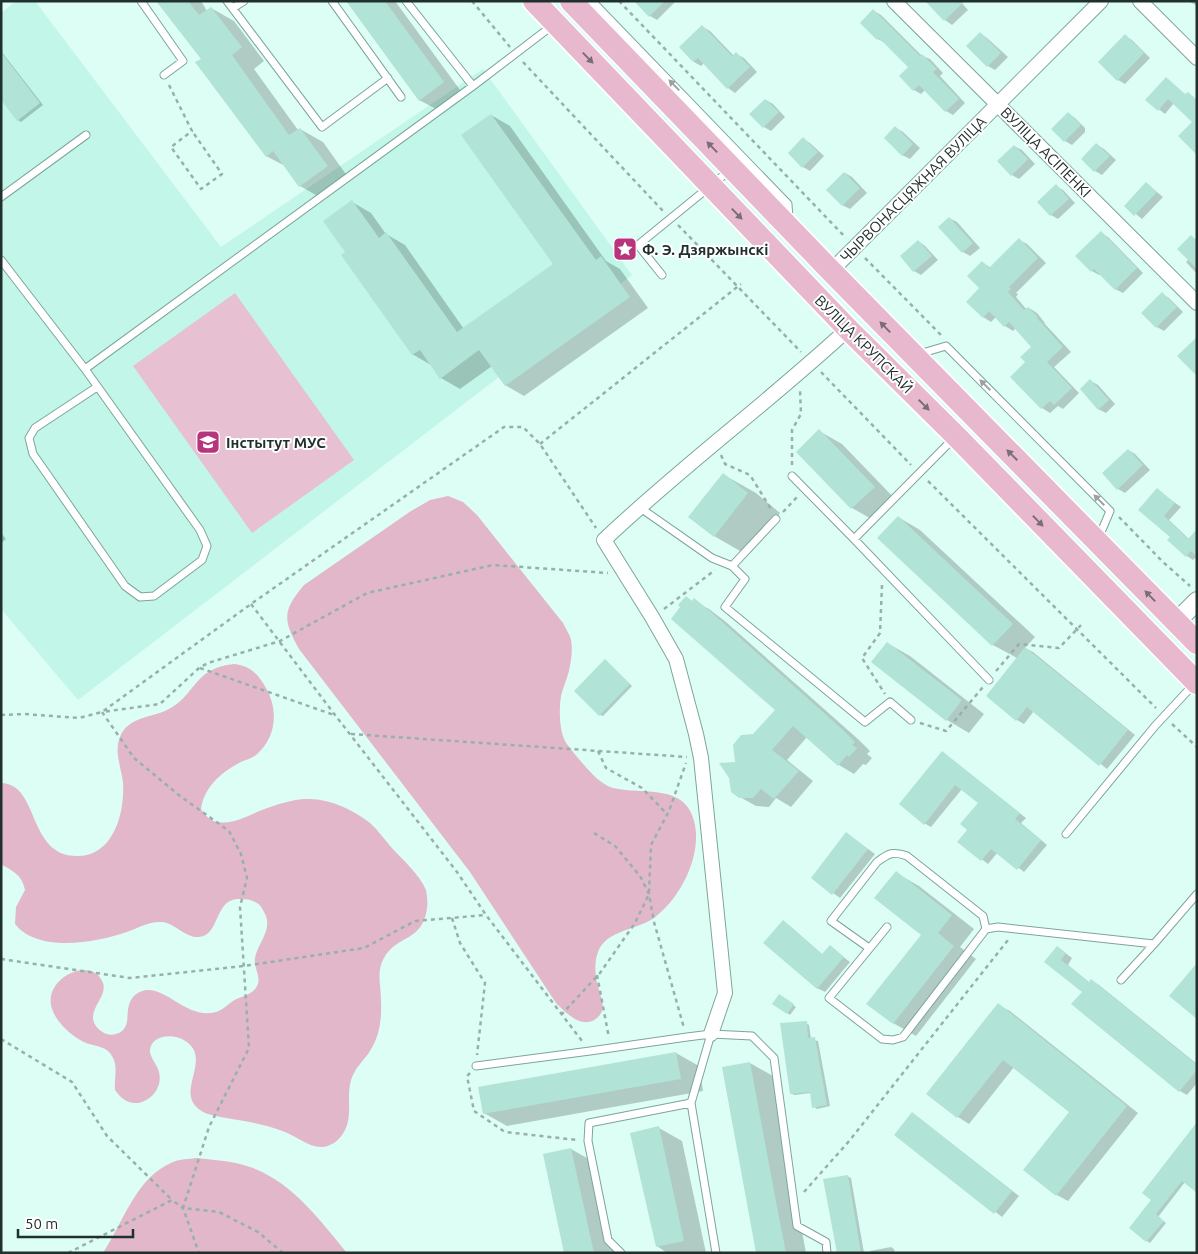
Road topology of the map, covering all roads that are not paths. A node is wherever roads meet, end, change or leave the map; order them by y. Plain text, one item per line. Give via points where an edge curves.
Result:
1 (141, 1) edge
2 (228, 1) edge
3 (244, 1) edge
4 (332, 1) edge
5 (406, 1) edge
6 (534, 1) edge
7 (571, 1) edge
8 (592, 1) edge
9 (894, 1) edge
10 (1101, 1) edge
11 (1140, 1) edge
12 (233, 8) junction
13 (555, 23) junction
14 (1197, 58) edge
15 (164, 75) road end
16 (388, 78) junction
17 (473, 86) junction
18 (401, 97) dead end
19 (998, 105) junction
20 (86, 135) dead end
21 (732, 168) junction
22 (710, 186) junction
23 (1, 197) edge
24 (789, 228) junction
25 (1, 260) edge
26 (831, 271) junction
27 (662, 275) dead end
28 (1197, 303) edge
29 (848, 329) junction
30 (914, 355) junction
31 (85, 369) junction
32 (97, 387) junction
33 (956, 436) junction
34 (792, 476) road end
35 (638, 507) junction
36 (776, 519) road end
37 (854, 539) junction
38 (1097, 542) junction
39 (732, 566) junction
40 (1193, 593) edge
41 (1176, 622) junction
42 (1197, 643) edge
43 (988, 680) dead end
44 (1196, 683) edge
45 (912, 720) dead end
46 (1066, 834) dead end
47 (1197, 894) edge
48 (887, 926) dead end
49 (986, 929) junction
50 (1154, 944) junction
51 (870, 948) junction
52 (1121, 980) dead end
53 (711, 1034) junction
54 (476, 1066) dead end
55 (691, 1103) junction
56 (621, 1253) edge
57 (716, 1253) edge
58 (827, 1253) edge

1 - 15 lane via 184,61
2 - 12 lane
3 - 12 lane
4 - 16 lane
5 - 17 lane
6 - 13 main road, ВУЛІЦА КРУПСКАЙ
21 -> 7 main road, ВУЛІЦА КРУПСКАЙ
24 -> 8 lane via 788,204
9 - 19 street, ВУЛІЦА АСІПЕНКІ
10 - 19 street, ЧЫРВОНАСЦЯЖНАЯ ВУЛІЦА
11 - 14 street
12 - 16 lane via 322,127
13 - 17 lane
13 -> 22 main road, ВУЛІЦА КРУПСКАЙ
16 - 18 lane
17 - 31 lane
19 - 26 street, ЧЫРВОНАСЦЯЖНАЯ ВУЛІЦА
19 - 28 street, ВУЛІЦА АСІПЕНКІ
20 - 23 lane
21 - 22 lane
21 - 24 main road, ВУЛІЦА КРУПСКАЙ
22 - 27 lane via 638,245
22 -> 29 main road, ВУЛІЦА КРУПСКАЙ
24 - 26 main road, ВУЛІЦА КРУПСКАЙ
25 - 31 lane
30 -> 26 main road, ВУЛІЦА КРУПСКАЙ
29 -> 33 main road, ВУЛІЦА КРУПСКАЙ
29 - 35 street
38 -> 30 main road, ВУЛІЦА КРУПСКАЙ
38 -> 30 lane via 1110,512 946,346
31 - 32 lane
32 - 32 lane via 200,530 207,546 202,560 154,596 140,597 125,586 33,454 29,438 35,428
33 - 37 lane
33 -> 44 main road, ВУЛІЦА КРУПСКАЙ
34 - 37 lane
35 - 39 lane via 712,558
35 - 53 street via 604,540 676,659 696,734 694,758 724,993
36 - 39 lane
37 - 43 lane
41 -> 38 main road, ВУЛІЦА КРУПСКАЙ
39 - 45 lane via 745,579 724,606 865,722 890,702
40 - 41 street
41 - 42 main road, ВУЛІЦА КРУПСКАЙ
44 - 46 lane
47 - 50 lane
48 - 51 lane
49 - 50 lane via 998,927
49 - 51 lane via 983,916 898,852 887,854 877,862 831,921
49 - 51 lane via 904,1037 893,1040 882,1039 829,998
50 - 52 lane
53 - 54 lane
53 - 55 lane
53 - 58 lane via 752,1036 774,1058 797,1226 826,1242
55 - 56 lane via 589,1123 588,1141 608,1240
55 - 57 lane

